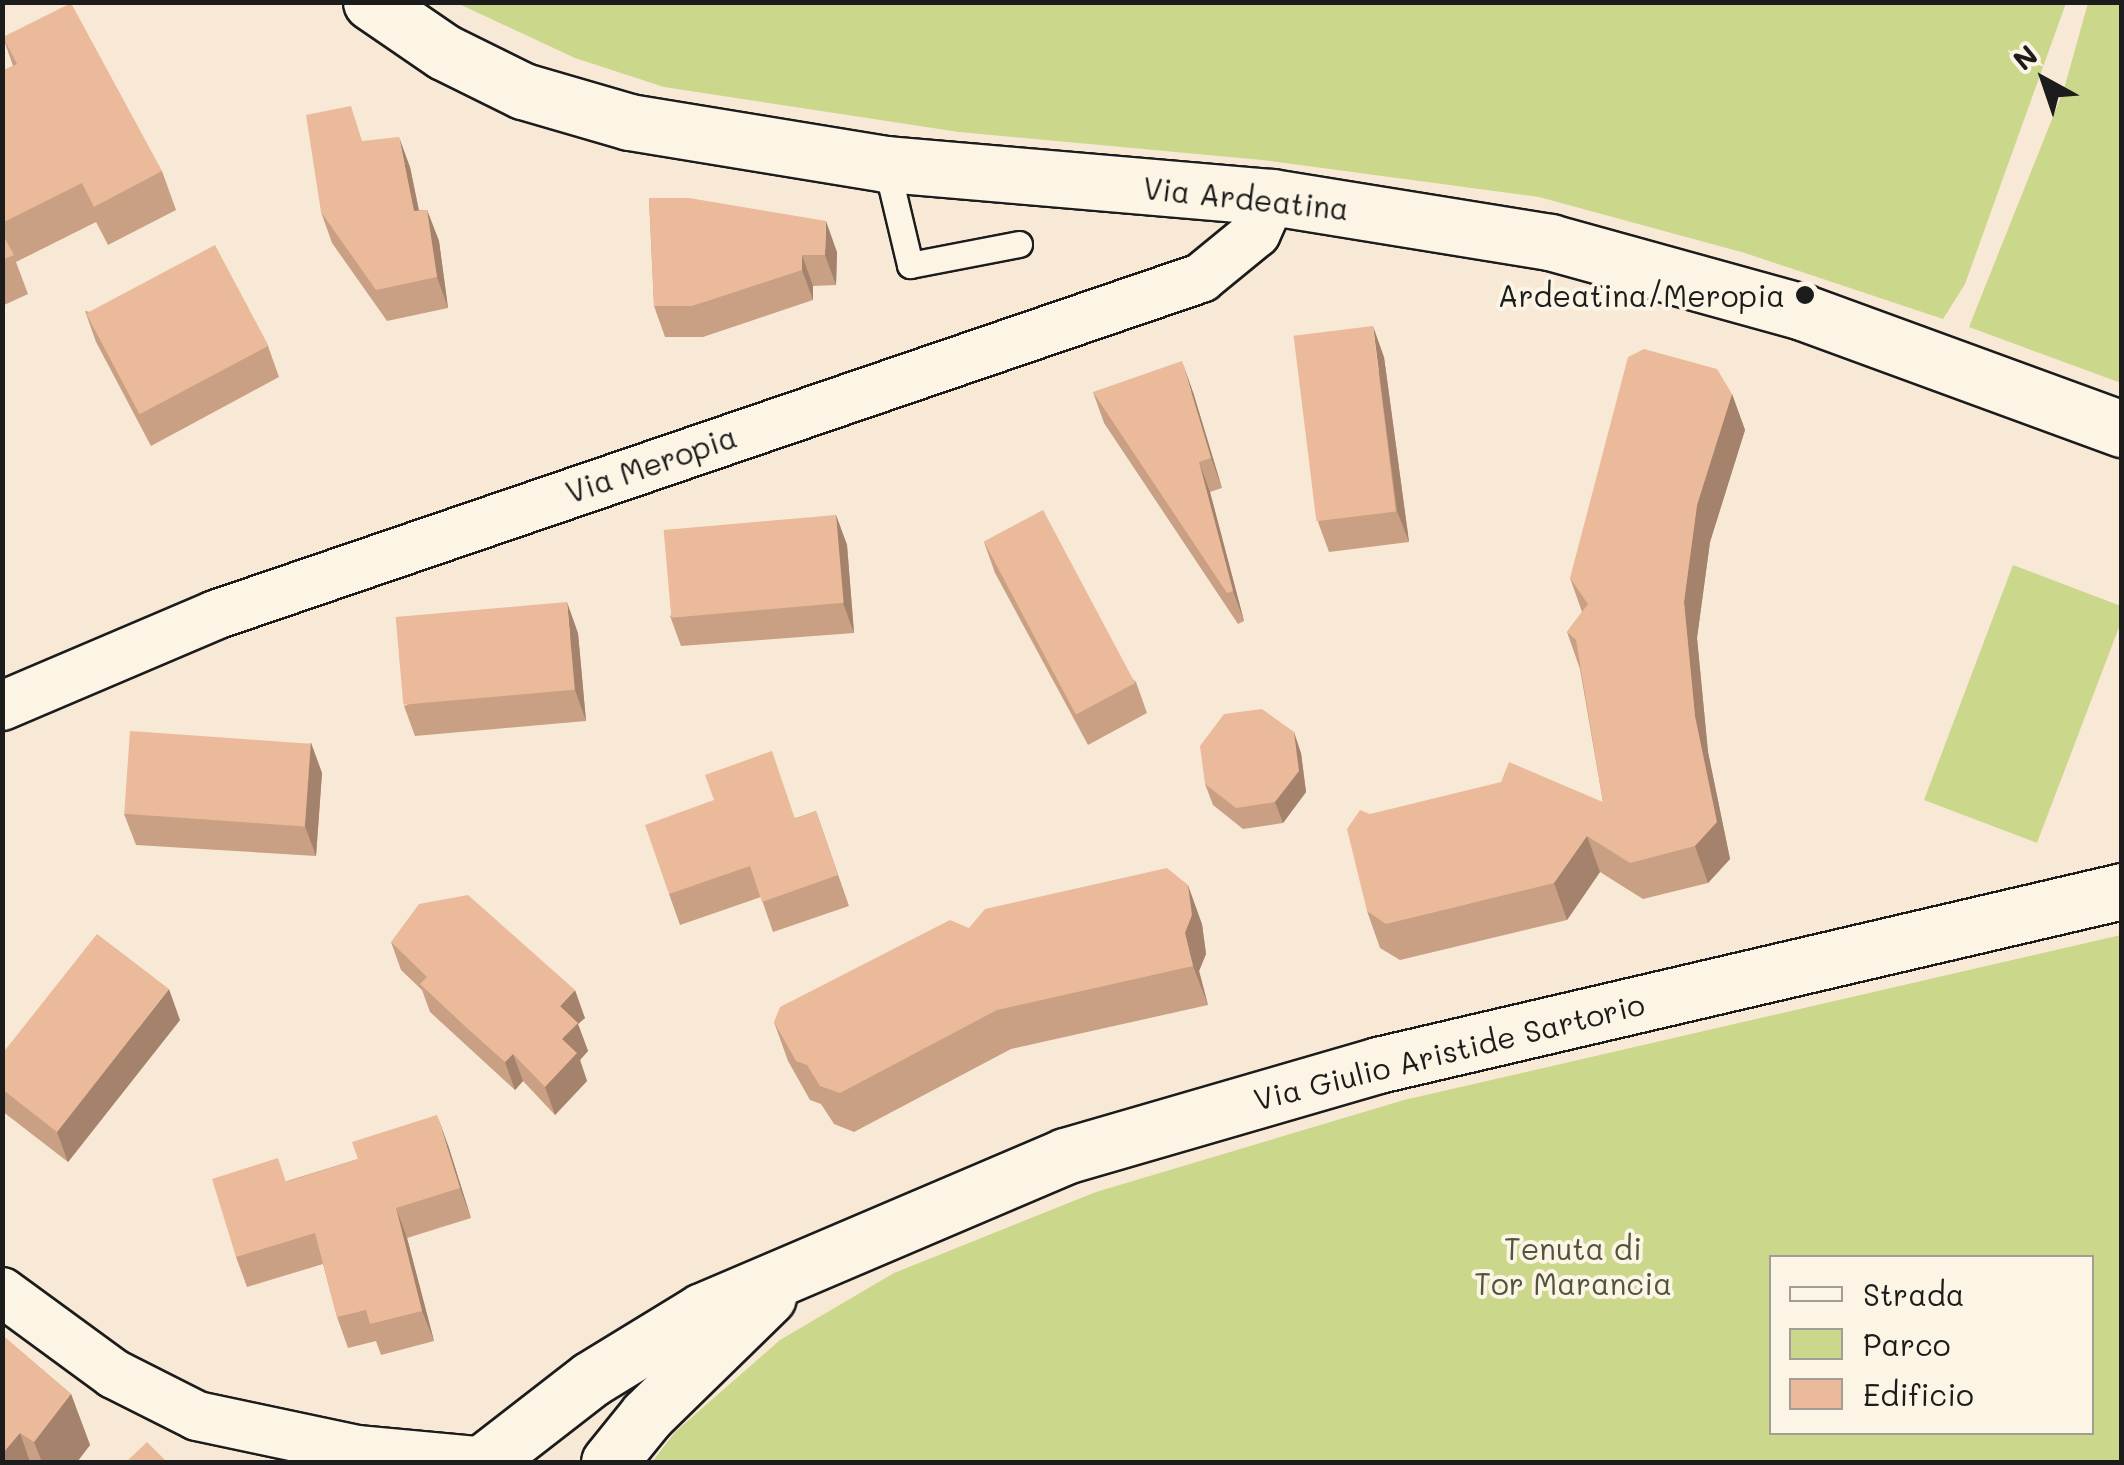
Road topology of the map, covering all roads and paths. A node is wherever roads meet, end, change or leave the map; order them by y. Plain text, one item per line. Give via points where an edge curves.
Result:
1 (371, 2) edge
2 (886, 164) junction
3 (1272, 197) junction
4 (1019, 244) dead end
5 (2122, 429) edge
6 (2, 706) edge
7 (2122, 891) edge
8 (795, 1270) junction
9 (2, 1292) edge
10 (485, 1462) edge
11 (609, 1462) edge

1 - 2 street, Via Ardeatina via 478,70 554,101 715,140
2 - 3 street, Via Ardeatina
2 - 4 lane via 910,265
3 - 5 street, Via Ardeatina via 1532,238 1648,266 1802,312
3 - 6 street, Via Meropia via 1256,234 1201,278 215,615
7 - 8 street, Via Giulio Aristide Sartorio via 1378,1065 1199,1114 1016,1174
8 - 10 street, Via Giulio Aristide Sartorio via 743,1290 636,1349
8 - 11 street, Via Giulio Aristide Sartorio
9 - 10 street via 114,1374 197,1416 357,1450

